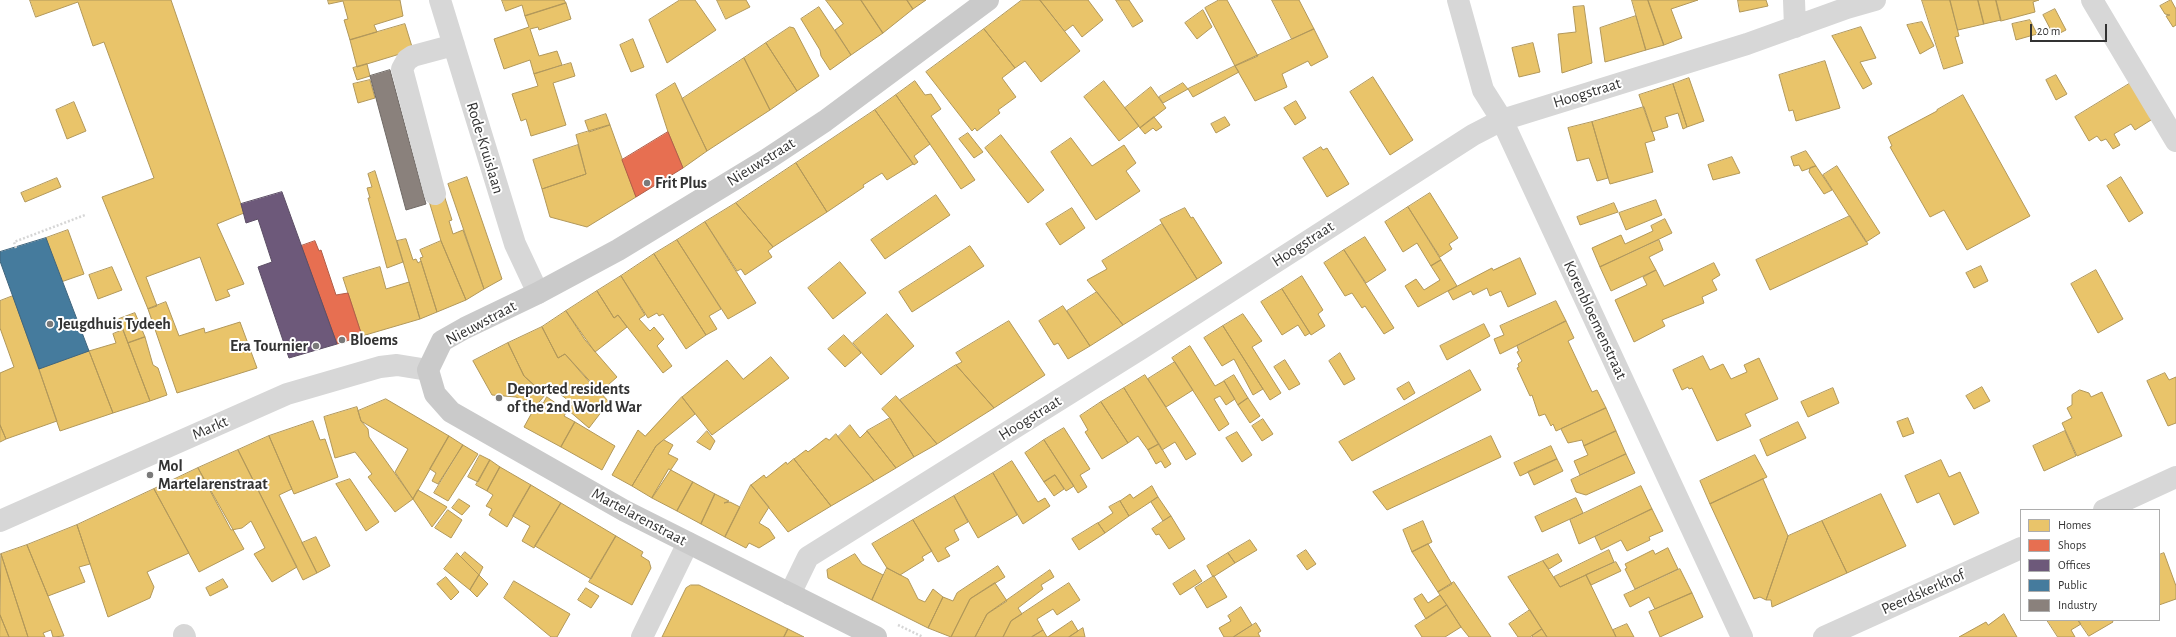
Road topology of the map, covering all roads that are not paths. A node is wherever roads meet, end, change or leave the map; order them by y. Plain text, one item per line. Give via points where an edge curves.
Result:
1 (440, 0) edge
2 (988, 0) edge
3 (1458, 0) edge
4 (1794, 0) edge
5 (1875, 0) edge
6 (2092, 0) edge
7 (1795, 26) junction
8 (454, 45) junction
9 (1502, 120) junction
10 (2176, 141) edge
11 (435, 194) dead end
12 (538, 293) junction
13 (428, 370) junction
14 (2176, 477) edge
15 (2106, 509) edge
16 (0, 521) edge
17 (688, 543) junction
18 (2020, 548) edge
19 (790, 594) junction
20 (642, 637) edge
21 (876, 637) edge
22 (1742, 637) edge
23 (1824, 637) edge

1 - 8 street, Rode-Kruislaan
2 - 12 main road, Nieuwstraat via 825,121 772,156 618,250
3 - 9 street, Korenbloemenstraat via 1483,90
4 - 7 street
5 - 7 street, Hoogstraat
6 - 10 street
7 - 9 street, Hoogstraat via 1747,44
8 - 11 street via 413,56 402,70
8 - 12 street, Rode-Kruislaan via 515,244
9 - 19 street, Hoogstraat via 1472,135 1142,348 808,557
9 - 22 street, Korenbloemenstraat
12 - 13 main road, Nieuwstraat via 442,341
13 - 16 street, Markt via 396,365 380,367 287,394
13 - 17 main road, Martelarenstraat via 435,394 451,412 625,511
14 - 15 street
17 - 19 main road, Martelarenstraat
17 - 20 street
18 - 23 street, Peerdskerkhof
19 - 21 main road, Martelarenstraat

